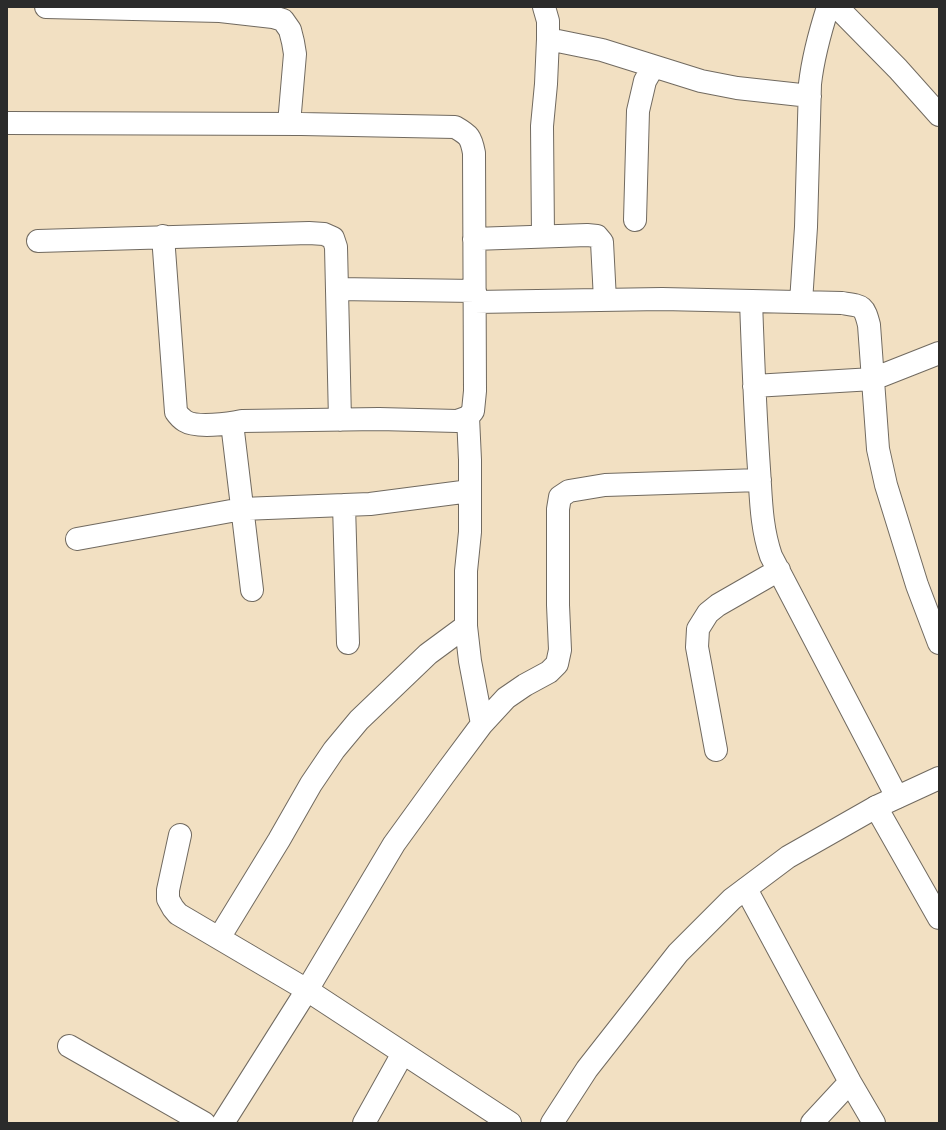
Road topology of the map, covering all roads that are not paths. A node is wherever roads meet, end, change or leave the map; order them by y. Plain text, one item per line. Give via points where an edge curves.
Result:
1 (46, 7) edge
2 (544, 7) edge
3 (828, 7) edge
4 (837, 7) edge
5 (153, 8) edge
6 (548, 39) junction
7 (653, 67) junction
8 (810, 96) junction
9 (939, 115) edge
10 (7, 123) edge
11 (289, 124) junction
12 (635, 220) dead end
13 (163, 236) junction
14 (543, 236) junction
15 (474, 239) junction
16 (38, 241) dead end
17 (337, 289) junction
18 (474, 296) junction
19 (605, 300) junction
20 (751, 301) junction
21 (801, 302) junction
22 (939, 353) edge
23 (873, 379) junction
24 (754, 386) junction
25 (468, 417) junction
26 (340, 420) junction
27 (232, 423) junction
28 (760, 480) junction
29 (470, 491) junction
30 (344, 505) junction
31 (242, 509) junction
32 (77, 539) dead end
33 (779, 570) junction
34 (252, 590) dead end
35 (466, 626) junction
36 (348, 643) dead end
37 (939, 643) edge
38 (482, 724) junction
39 (716, 750) dead end
40 (939, 778) edge
41 (897, 797) junction
42 (876, 807) junction
43 (180, 835) dead end
44 (746, 889) junction
45 (939, 918) edge
46 (219, 938) junction
47 (307, 990) junction
48 (69, 1046) dead end
49 (403, 1053) junction
50 (850, 1082) junction
51 (204, 1123) edge
52 (223, 1123) edge
53 (364, 1123) edge
54 (510, 1123) edge
55 (552, 1123) edge
56 (812, 1123) edge
57 (874, 1123) edge

1 - 5 street
2 - 6 street via 548,21
3 - 8 street via 812,64
4 - 9 street
5 - 11 street via 220,11 272,16 283,20 290,30 295,54
6 - 7 street via 602,50
6 - 14 street via 542,126
7 - 8 street via 737,88
7 - 12 street via 645,81 638,111
8 - 21 street
10 - 11 street
11 - 15 street via 455,127 466,134 472,142 474,153
13 - 16 street
13 - 17 street via 324,234 333,238 336,247
13 - 27 street via 176,412 184,421 195,425
14 - 15 street
14 - 19 street via 587,235 596,236 602,242
15 - 18 street
17 - 18 street
17 - 26 street
18 - 19 street
18 - 25 street via 475,391 472,411
19 - 20 street
20 - 21 street
20 - 24 street
21 - 23 street via 842,303 859,306 866,313
22 - 23 street
23 - 24 street
23 - 37 street via 878,449 886,485 917,585
24 - 28 street
25 - 26 street via 457,421
25 - 29 street
26 - 27 street
27 - 31 street
28 - 33 street via 766,542
28 - 38 street via 605,485 569,491 560,498 560,650 557,664 549,672 506,698
29 - 30 street
29 - 35 street
30 - 31 street
30 - 36 street
31 - 32 street
31 - 34 street
33 - 39 street via 718,605 708,613 698,629 697,647
33 - 41 street
35 - 38 street
35 - 46 street via 428,654 359,720 334,750
38 - 47 street via 394,844
40 - 41 street
41 - 42 street
42 - 44 street via 788,857
42 - 45 street
43 - 46 street via 168,900 178,914
44 - 50 street
44 - 55 street via 732,899 678,953 587,1069
46 - 47 street
47 - 49 street
47 - 52 street
48 - 51 street
49 - 53 street
49 - 54 street
50 - 56 street
50 - 57 street

